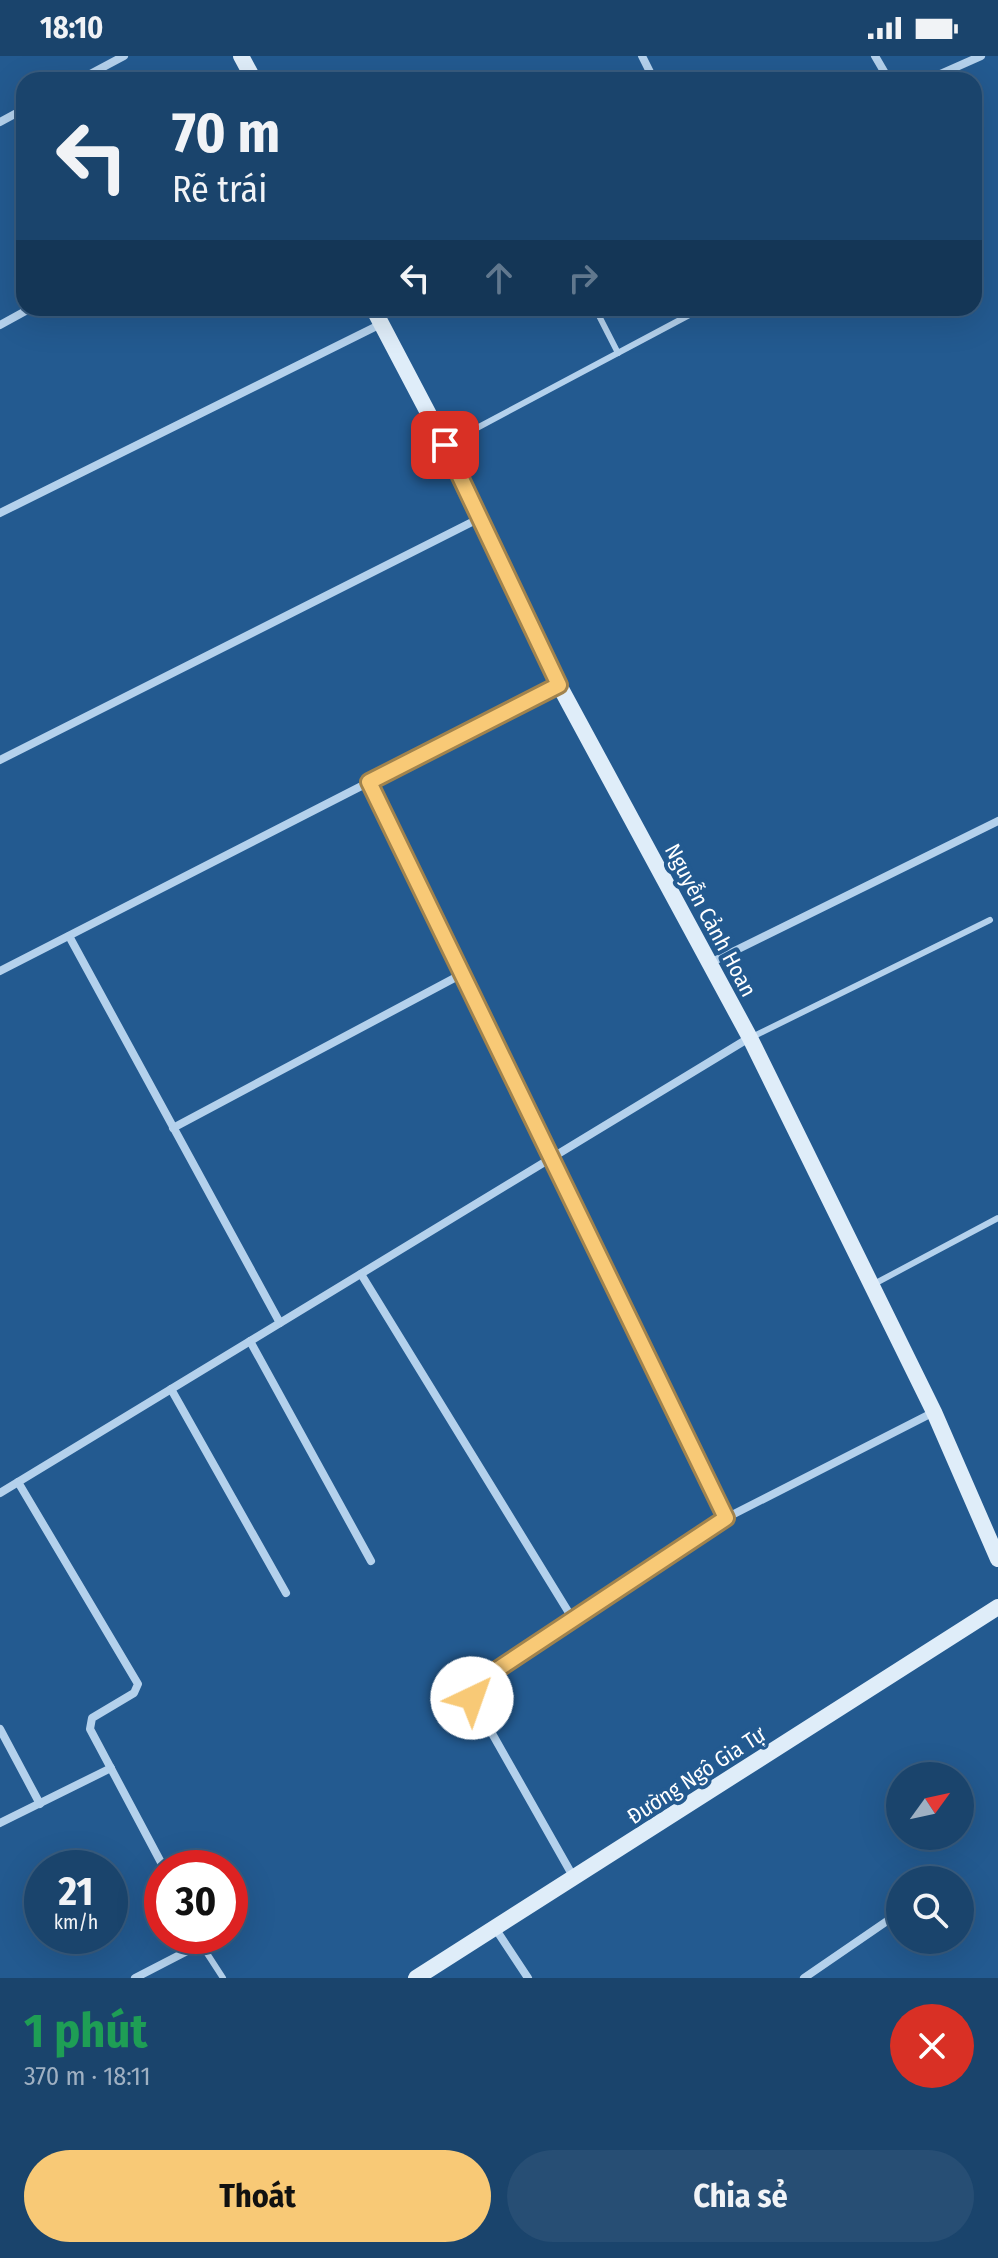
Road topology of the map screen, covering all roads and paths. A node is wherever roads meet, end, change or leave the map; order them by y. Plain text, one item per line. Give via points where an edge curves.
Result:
1 (124, 56) edge
2 (981, 56) edge
3 (94, 72) edge
4 (945, 72) edge
5 (377, 316) edge
6 (599, 316) edge
7 (687, 316) edge
8 (381, 324) junction
9 (618, 353) junction
10 (445, 445) junction
11 (0, 513) edge
12 (480, 518) junction
13 (559, 685) junction
14 (0, 760) edge
15 (369, 782) junction
16 (998, 821) edge
17 (990, 920) dead end
18 (69, 936) junction
19 (710, 963) junction
20 (0, 971) edge
21 (462, 974) junction
22 (750, 1038) junction
23 (173, 1128) junction
24 (552, 1158) junction
25 (998, 1218) edge
26 (361, 1274) junction
27 (870, 1286) junction
28 (280, 1323) junction
29 (250, 1341) junction
30 (171, 1389) junction
31 (934, 1412) junction
32 (18, 1482) junction
33 (0, 1493) edge
34 (726, 1518) junction
35 (998, 1559) edge
36 (371, 1561) dead end
37 (286, 1593) dead end
38 (998, 1607) edge
39 (574, 1621) junction
40 (0, 1729) edge
41 (111, 1768) junction
42 (40, 1804) junction
43 (0, 1823) edge
44 (154, 1850) edge
45 (574, 1878) junction
46 (886, 1922) edge
47 (495, 1928) junction
48 (174, 1954) edge
49 (208, 1954) edge
50 (135, 1978) edge
51 (223, 1978) edge
52 (416, 1978) edge
53 (528, 1978) edge
54 (804, 1978) edge

1 - 3 street
2 - 4 street
5 - 8 street, Nguyễn Cảnh Hoan
6 - 9 lane
7 - 9 lane
8 - 10 street, Nguyễn Cảnh Hoan
8 - 11 street
9 - 10 lane
10 - 12 street, Nguyễn Cảnh Hoan
12 - 13 street, Nguyễn Cảnh Hoan
12 - 14 street
13 - 15 street
13 - 19 street, Nguyễn Cảnh Hoan
15 - 18 street
15 - 21 street
16 - 19 street
17 - 22 lane
18 - 20 street
18 - 23 street
19 - 22 street, Nguyễn Cảnh Hoan
21 - 23 street
21 - 24 street
22 - 24 street
22 - 27 street, Nguyễn Cảnh Hoan
23 - 28 street
24 - 26 street
24 - 34 street
25 - 27 lane
26 - 28 street
26 - 39 street
27 - 31 street, Nguyễn Cảnh Hoan
28 - 29 street
29 - 30 street
29 - 36 street
30 - 32 street
30 - 37 street
31 - 34 street
31 - 35 street, Nguyễn Cảnh Hoan
32 - 33 street
32 - 41 street via 138,1684 134,1693 90,1721
34 - 39 street
38 - 45 street, Đường Ngô Gia Tự
39 - 45 street via 471,1691
40 - 42 street
41 - 42 street
41 - 44 street
42 - 43 street
45 - 47 street, Đường Ngô Gia Tự
46 - 54 street
47 - 52 street, Đường Ngô Gia Tự
47 - 53 street
48 - 50 street
49 - 51 lane

